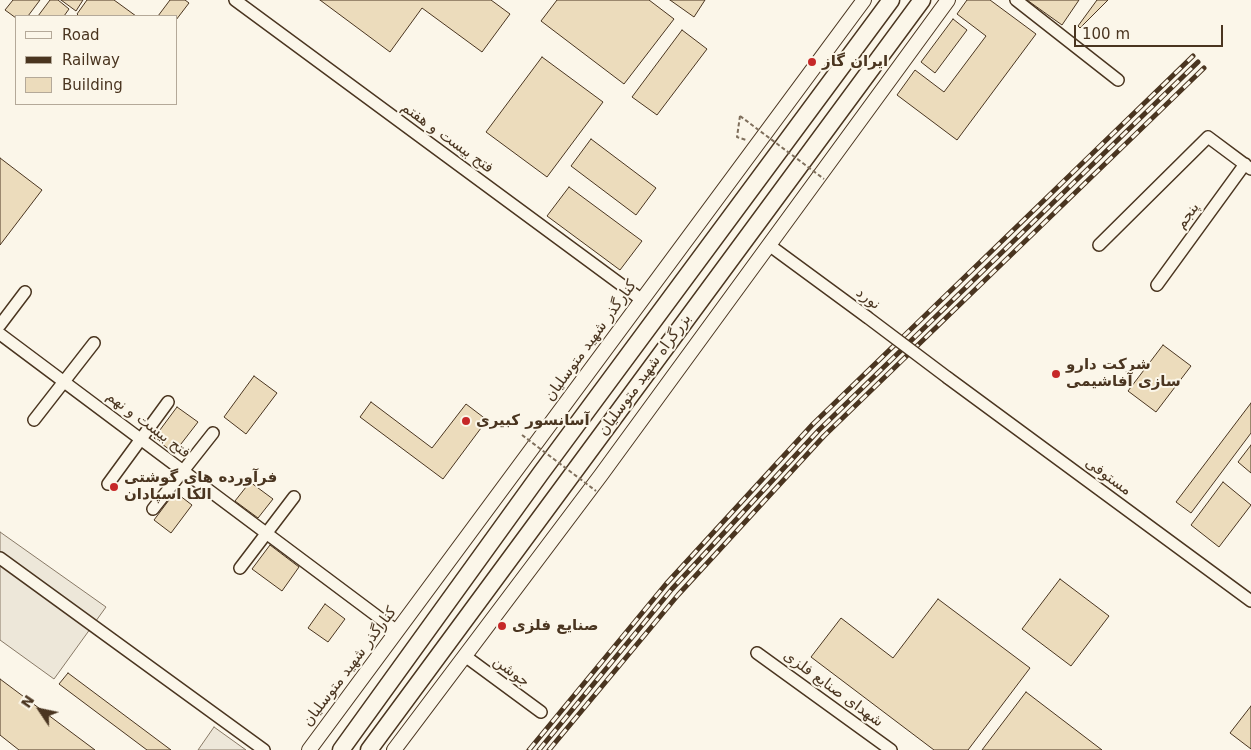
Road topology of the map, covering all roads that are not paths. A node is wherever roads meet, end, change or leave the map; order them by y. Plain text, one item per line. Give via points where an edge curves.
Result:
1 (235, 0) edge
2 (891, 0) edge
3 (922, 0) edge
4 (948, 0) edge
5 (1016, 0) edge
6 (860, 1) edge
7 (1118, 80) dead end
8 (1248, 167) edge
9 (769, 245) junction
10 (1099, 245) dead end
11 (1156, 285) dead end
12 (25, 292) dead end
13 (642, 300) junction
14 (0, 325) edge
15 (0, 334) edge
16 (94, 343) dead end
17 (948, 378) joint
18 (64, 382) junction
19 (168, 402) dead end
20 (34, 420) dead end
21 (213, 433) dead end
22 (140, 439) junction
23 (182, 470) junction
24 (108, 484) dead end
25 (294, 497) dead end
26 (153, 509) dead end
27 (266, 533) junction
28 (0, 558) edge
29 (240, 568) dead end
30 (1251, 601) edge
31 (397, 631) junction
32 (757, 653) dead end
33 (465, 656) junction
34 (541, 712) dead end
35 (264, 750) edge
36 (309, 750) edge
37 (341, 750) edge
38 (369, 750) edge
39 (394, 750) edge
40 (891, 750) edge

1 - 13 street, فتح بیست و هفتم
2 - 37 highway, بزرگراه شهید متوسلیان via 552,458
3 - 38 highway, بزرگراه شهید متوسلیان
4 - 9 main road
5 - 7 street
6 - 13 main road, کنارگذر شهید متوسلیان
8 - 10 street via 1208,137
8 - 11 street, پنجم
9 - 17 street, نورد, bridge
9 - 33 main road
12 - 14 street
13 - 31 main road, کنارگذر شهید متوسلیان
15 - 18 street, فتح بیست و نهم
16 - 18 street
17 - 30 street, مستوفی
18 - 20 street
18 - 22 street, فتح بیست و نهم
19 - 22 street
21 - 23 street
22 - 23 street, فتح بیست و نهم
22 - 24 street
23 - 26 street
23 - 27 street, فتح بیست و نهم
25 - 27 street
27 - 29 street
27 - 31 street, فتح بیست و نهم
28 - 35 street
31 - 36 main road, کنارگذر شهید متوسلیان
32 - 40 street, شهدای صنایع فلزی
33 - 34 street, جوشن
33 - 39 main road

